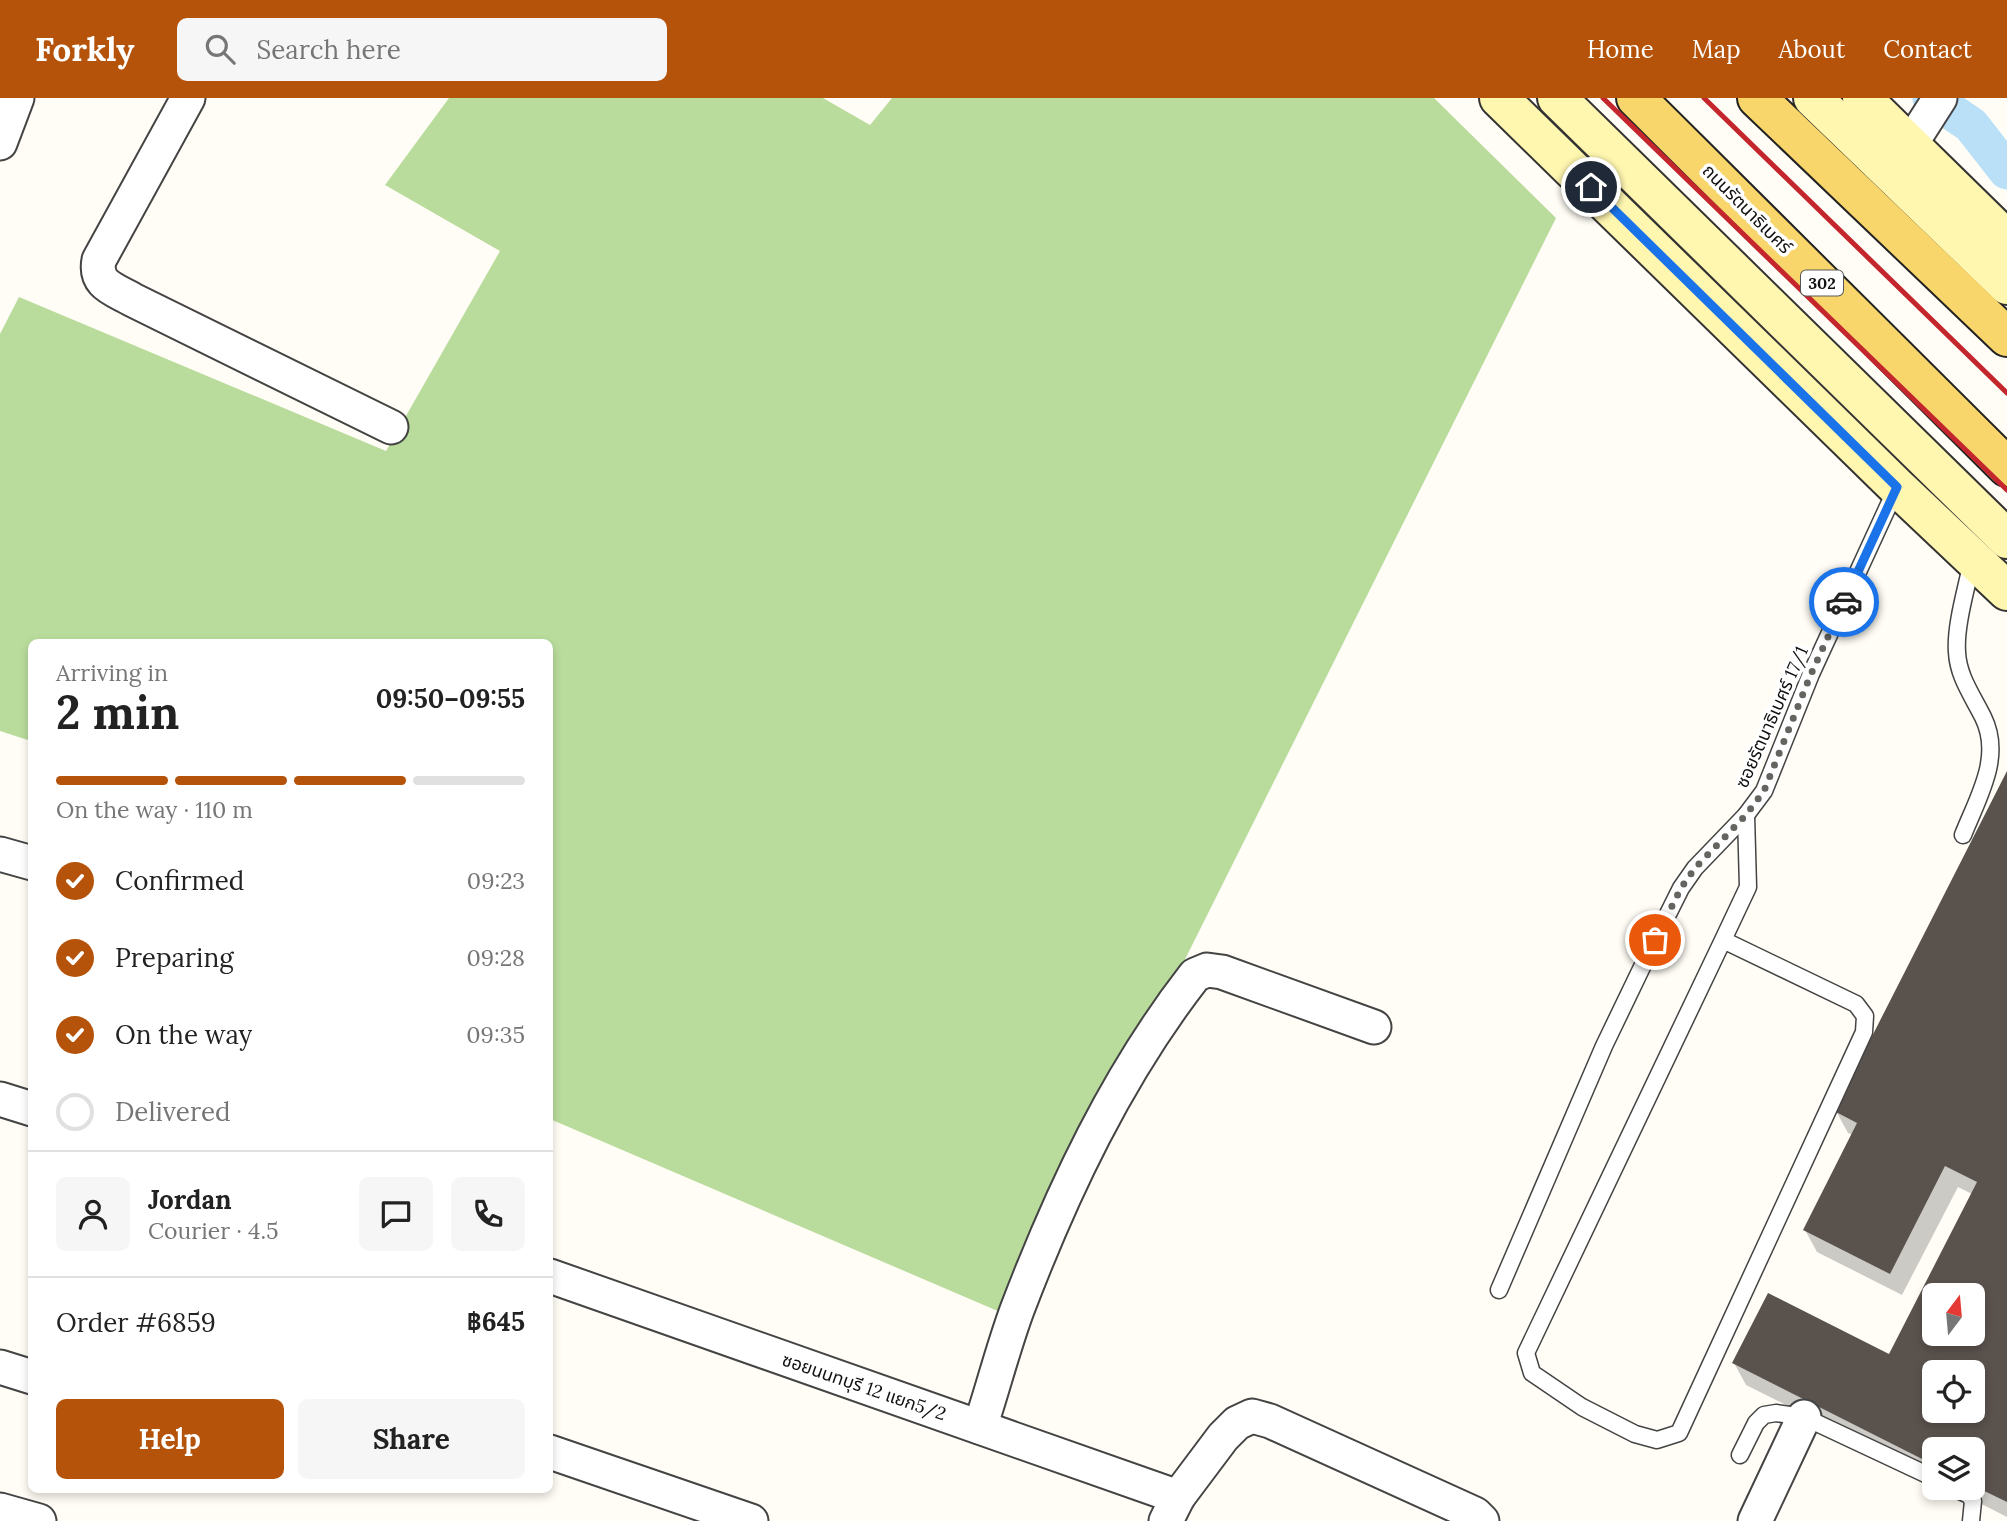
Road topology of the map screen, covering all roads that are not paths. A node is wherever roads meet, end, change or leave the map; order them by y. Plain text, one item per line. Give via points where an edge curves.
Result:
1 (17, 98) edge
2 (188, 98) edge
3 (1499, 98) edge
4 (1636, 98) edge
5 (1757, 98) edge
6 (1813, 98) edge
7 (1862, 98) edge
8 (1565, 106) edge
9 (1926, 120) edge
10 (0, 143) edge
11 (2007, 240) edge
12 (2007, 285) edge
13 (2007, 337) edge
14 (391, 427) dead end
15 (2007, 467) edge
16 (1897, 487) junction
17 (2007, 540) edge
18 (1973, 558) junction
19 (2007, 591) edge
20 (1746, 815) junction
21 (1962, 835) dead end
22 (0, 854) edge
23 (28, 862) edge
24 (1723, 940) junction
25 (1374, 1027) dead end
26 (0, 1099) edge
27 (28, 1108) edge
28 (553, 1277) edge
29 (1499, 1290) dead end
30 (0, 1367) edge
31 (28, 1376) edge
32 (1804, 1417) junction
33 (980, 1427) junction
34 (553, 1453) edge
35 (1740, 1455) dead end
36 (1922, 1472) edge
37 (1972, 1500) edge
38 (1172, 1509) edge
39 (0, 1510) edge
40 (39, 1521) edge
41 (751, 1521) edge
42 (1482, 1521) edge
43 (1755, 1521) edge
44 (1970, 1521) edge

1 - 10 street
2 - 14 street via 99,260 99,279
3 - 16 main road
4 - 15 main road, ถนนรัตนาธิเบศร์ / 302
5 - 13 main road
6 - 12 main road
7 - 9 main road
8 - 17 main road
9 - 11 main road
16 - 18 main road
16 - 20 lane, ซอยรัตนาธิเบศร์ 17/1 via 1811,674 1764,791
18 - 19 main road
18 - 21 lane via 1957,652 1964,683 1990,732 1991,761
20 - 24 lane via 1748,887
20 - 29 lane, ซอยรัตนาธิเบศร์ 17/1 via 1681,888 1604,1046
22 - 23 street
24 - 24 lane via 1526,1353 1532,1373 1583,1407 1634,1434 1657,1440 1679,1433 1864,1032 1865,1016 1856,1004
25 - 33 street via 1222,972 1206,970 1195,975 1130,1070 1072,1175 1017,1311
26 - 27 street
28 - 33 street, ซอยนนทบุรี 12 แยก5/2
30 - 31 street
32 - 35 lane via 1764,1415
32 - 36 lane
32 - 43 street
33 - 38 street, ซอยนนทบุรี 12 แยก5/2
34 - 41 street
37 - 44 lane
38 - 42 street via 1223,1437 1252,1416
39 - 40 street

